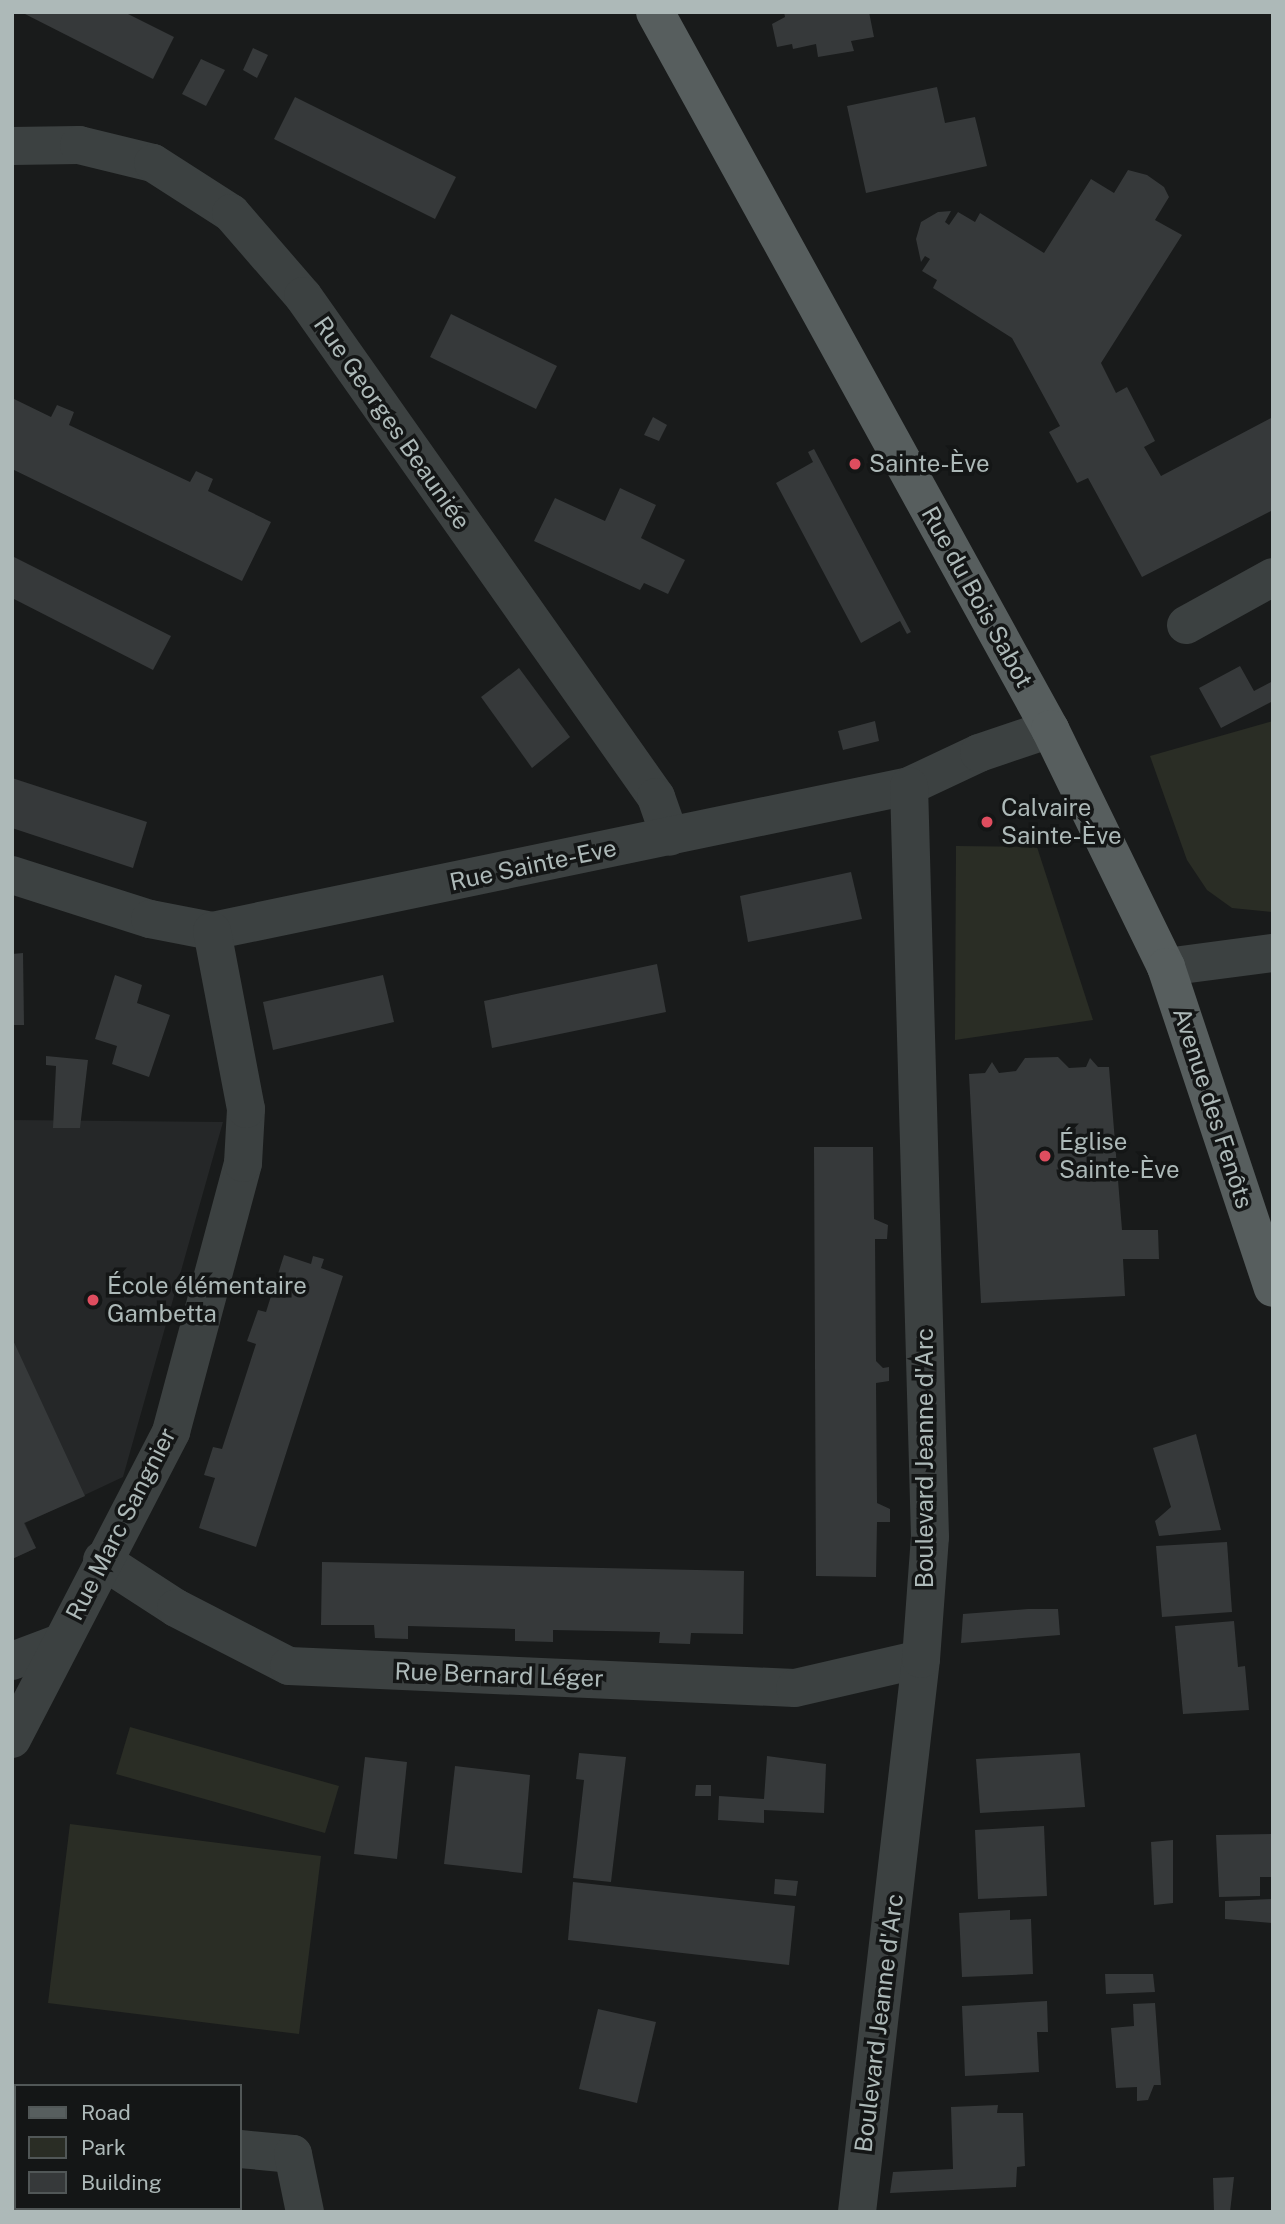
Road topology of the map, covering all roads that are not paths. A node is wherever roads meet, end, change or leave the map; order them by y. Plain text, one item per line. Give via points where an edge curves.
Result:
1 (655, 12) edge
2 (12, 146) edge
3 (1273, 577) edge
4 (1186, 625) dead end
5 (1050, 729) junction
6 (909, 786) junction
7 (670, 837) junction
8 (12, 875) edge
9 (212, 931) junction
10 (1273, 953) edge
11 (1166, 967) junction
12 (1273, 1288) edge
13 (102, 1560) junction
14 (60, 1643) junction
15 (921, 1659) junction
16 (12, 1661) edge
17 (12, 1739) edge
18 (242, 2149) edge
19 (305, 2212) edge
20 (857, 2212) edge

1 - 5 main road, Rue du Bois Sabot
2 - 7 street, Rue Georges Beauniée via 79,145 153,163 231,213 303,296 648,785
3 - 4 street
5 - 6 street, Rue Sainte-Eve via 979,753
5 - 11 main road, Rue du Bois Sabot
6 - 7 street, Rue Sainte-Eve
6 - 15 street, Boulevard Jeanne d'Arc via 930,1537
7 - 9 street, Rue Sainte-Eve
8 - 9 street, Rue Sainte-Eve via 149,919
9 - 13 street, Rue Marc Sangnier via 246,1109 243,1163 172,1432
10 - 11 street
11 - 12 main road, Avenue des Fenôts
13 - 14 street, Rue Marc Sangnier
13 - 15 street, Rue Bernard Léger via 176,1608 289,1666 795,1688
14 - 16 street
14 - 17 street, Rue Marc Sangnier
15 - 20 street, Boulevard Jeanne d'Arc
18 - 19 street via 293,2154

